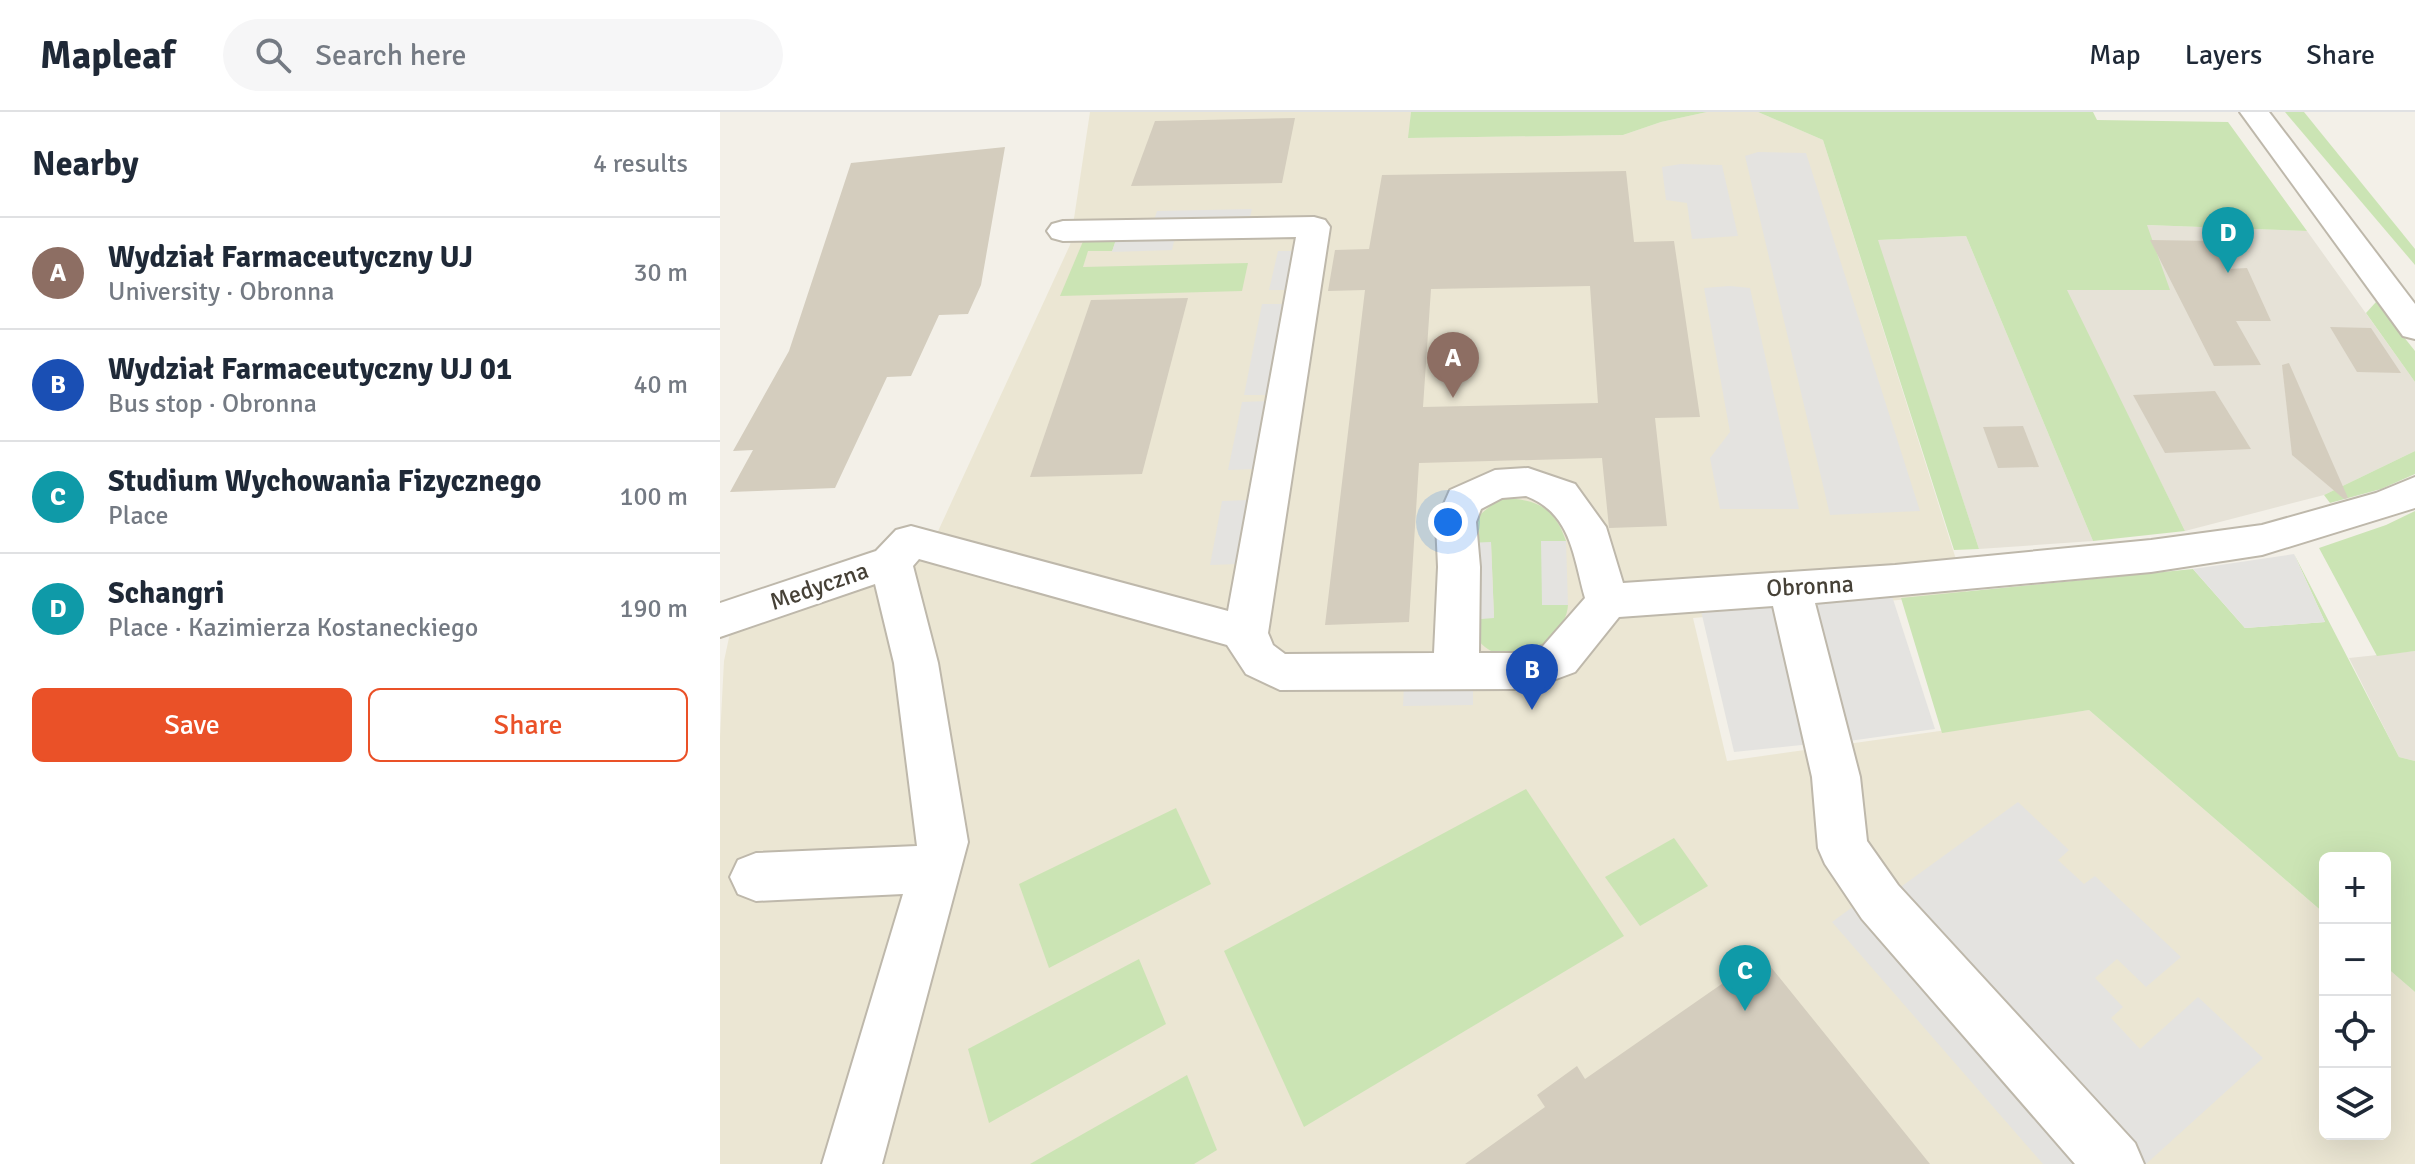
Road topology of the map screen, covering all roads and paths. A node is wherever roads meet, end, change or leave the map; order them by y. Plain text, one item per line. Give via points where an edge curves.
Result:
1 (2254, 112) edge
2 (1063, 231) dead end
3 (2415, 328) edge
4 (2415, 491) edge
5 (901, 552) junction
6 (1790, 587) junction
7 (1607, 601) junction
8 (720, 620) edge
9 (1246, 633) junction
10 (1456, 670) junction
11 (936, 869) junction
12 (756, 877) dead end
13 (852, 1164) edge
14 (2114, 1164) edge

1 - 3 street
2 - 9 street via 1314,227
4 - 6 street, Obronna via 2389,504 2262,540 2151,556
5 - 8 street, Medyczna
5 - 9 street
5 - 11 street via 943,842
6 - 7 street, Obronna
6 - 14 street via 1836,777 1843,848 1880,902
7 - 10 street via 1559,659 1515,671
7 - 10 street via 1586,527 1561,494 1528,482 1495,484 1464,500 1456,522
9 - 10 street via 1249,650 1280,672
11 - 12 street
11 - 13 street

